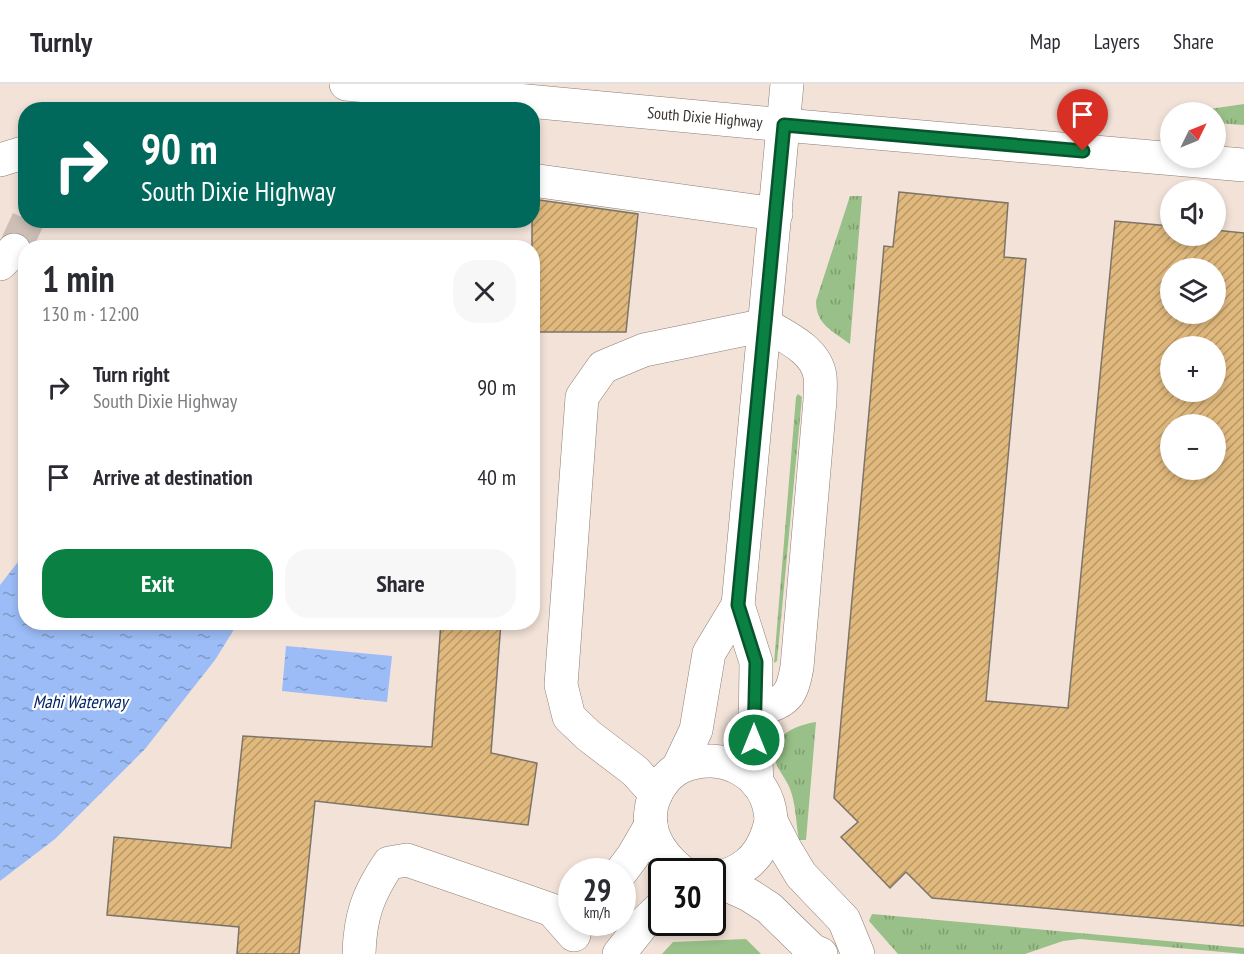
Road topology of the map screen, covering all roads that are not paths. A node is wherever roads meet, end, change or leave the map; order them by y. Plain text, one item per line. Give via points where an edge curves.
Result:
1 (346, 84) edge
2 (787, 84) edge
3 (538, 102) edge
4 (540, 102) edge
5 (784, 125) junction
6 (18, 154) edge
7 (0, 160) edge
8 (1244, 165) edge
9 (540, 181) edge
10 (776, 214) junction
11 (766, 325) junction
12 (738, 605) junction
13 (755, 712) junction
14 (678, 768) junction
15 (757, 783) junction
16 (653, 809) junction
17 (771, 821) junction
18 (632, 858) edge
19 (666, 858) edge
20 (726, 877) edge
21 (726, 885) edge
22 (648, 919) edge
23 (577, 937) edge
24 (359, 954) edge
25 (619, 954) edge
26 (821, 954) edge
27 (858, 954) edge

1 - 3 main road, South Dixie Highway
2 - 5 main road
4 - 5 main road, South Dixie Highway
5 - 8 main road, South Dixie Highway
5 - 10 main road
6 - 7 main road
9 - 10 main road
10 - 11 main road
11 - 12 main road
11 - 13 main road via 814,358 820,375 820,400 793,689 784,700
11 - 16 main road via 644,350 603,367 582,398 561,685 569,717 635,771
12 - 13 main road via 756,662
12 - 14 main road via 709,654 696,730
13 - 15 main road
14 - 15 main road via 698,760 720,760 741,768
14 - 16 main road via 665,780
15 - 17 main road
16 - 18 main road
16 - 19 main road via 656,843
17 - 20 main road via 758,855
17 - 27 main road via 801,875 844,920
21 - 26 main road via 769,908
22 - 25 main road
23 - 24 main road via 552,910 406,861 389,863 365,906

